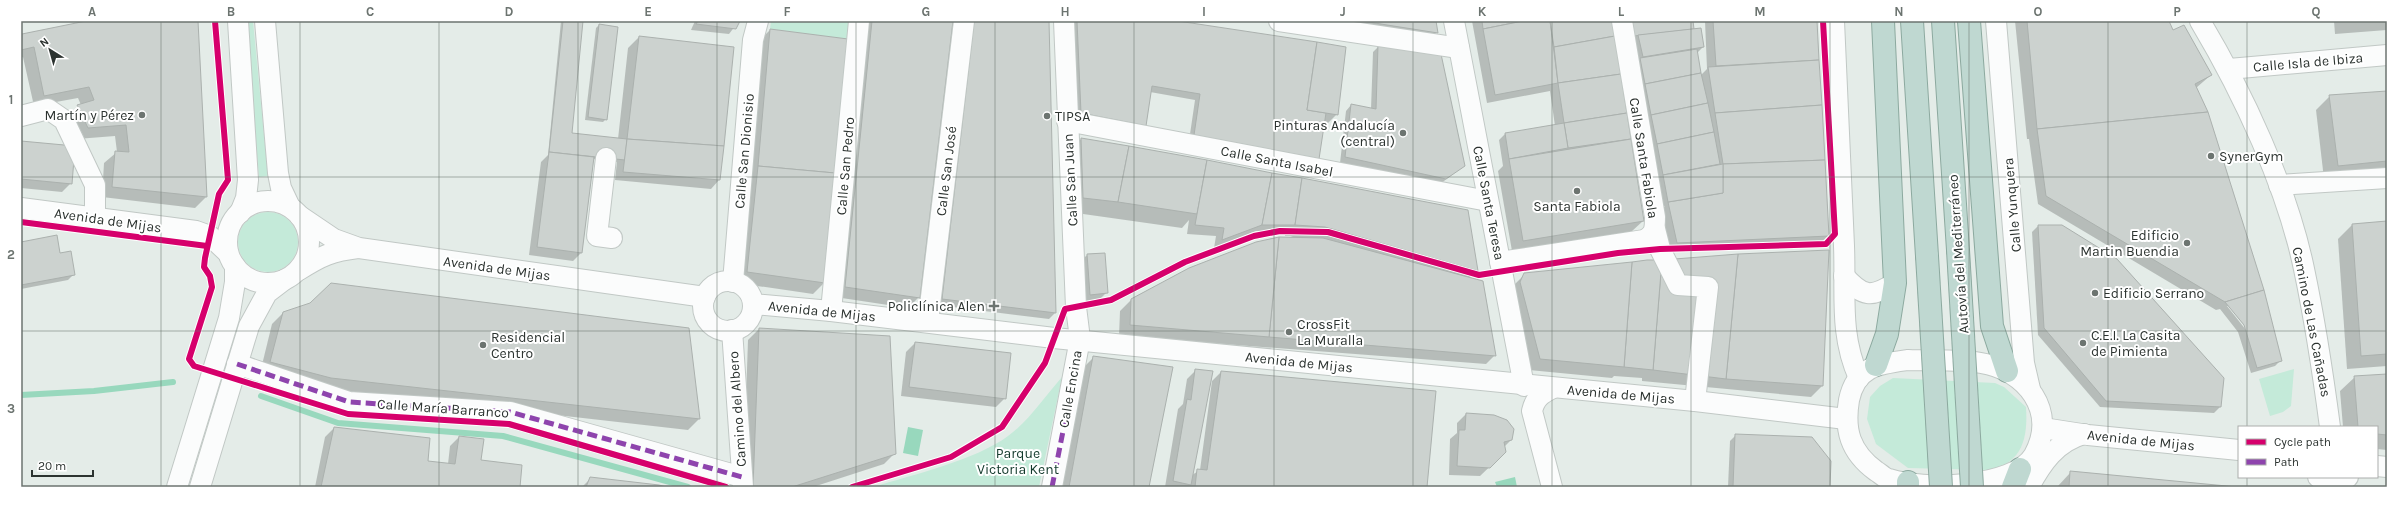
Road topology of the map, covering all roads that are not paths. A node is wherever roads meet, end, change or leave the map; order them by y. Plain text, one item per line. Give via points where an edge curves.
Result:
1 (238, 21) edge
2 (265, 21) edge
3 (758, 21) edge
4 (859, 21) edge
5 (964, 21) edge
6 (1064, 21) edge
7 (1279, 21) edge
8 (1454, 21) edge
9 (1622, 21) edge
10 (1834, 21) edge
11 (1883, 21) edge
12 (1912, 21) edge
13 (1943, 21) edge
14 (1969, 21) edge
15 (1996, 21) edge
16 (2200, 21) edge
17 (1459, 48) junction
18 (2387, 56) edge
19 (2229, 69) junction
20 (21, 116) edge
21 (1067, 121) junction
22 (606, 158) dead end
23 (2387, 178) edge
24 (2279, 185) junction
25 (1488, 201) junction
26 (21, 208) edge
27 (295, 212) junction
28 (238, 214) junction
29 (95, 218) junction
30 (1655, 229) junction
31 (196, 231) junction
32 (612, 238) dead end
33 (359, 248) junction
34 (232, 259) junction
35 (1500, 262) junction
36 (290, 276) junction
37 (1844, 276) junction
38 (733, 282) junction
39 (1895, 283) junction
40 (705, 297) junction
41 (753, 304) junction
42 (831, 311) junction
43 (928, 322) junction
44 (732, 330) junction
45 (1080, 339) junction
46 (237, 364) junction
47 (1868, 371) junction
48 (2007, 371) junction
49 (1524, 386) junction
50 (1553, 388) junction
51 (2030, 389) junction
52 (1696, 401) junction
53 (1846, 419) junction
54 (2330, 426) edge
55 (2043, 428) junction
56 (2084, 434) junction
57 (2238, 450) edge
58 (1872, 468) junction
59 (2320, 478) edge
60 (2021, 481) edge
61 (742, 482) edge
62 (2344, 482) edge
63 (1908, 484) edge
64 (201, 485) edge
65 (177, 487) edge
66 (1052, 487) edge
67 (1552, 487) edge
68 (1872, 487) edge
69 (1941, 487) edge
70 (1972, 487) edge

1 - 28 street via 248,141 246,198
2 - 27 street via 278,173 282,188
3 - 38 street, Calle San Dionisio via 754,40
4 - 42 street, Calle San Pedro
5 - 43 street, Calle San José
6 - 21 street, Calle San Juan
7 - 17 street
8 - 17 street, Calle Santa Teresa
9 - 30 street, Calle Santa Fabiola
10 - 37 street
11 - 39 highway
12 - 69 highway, bridge
13 - 70 highway, Autovía del Mediterráneo, bridge
14 - 48 highway via 1992,326
15 - 51 street, Calle Yunquera via 2022,340
16 - 19 street, Camino de Las Cañadas
17 - 25 street, Calle Santa Teresa
18 - 19 street, Calle Isla de Ibiza
19 - 24 street, Camino de Las Cañadas
20 - 29 street via 48,109 64,120 95,185
21 - 25 street, Calle Santa Isabel
21 - 45 street, Calle San Juan via 1076,307
22 - 32 street via 597,236
23 - 24 street
24 - 54 street, Camino de Las Cañadas via 2304,268
25 - 35 street, Calle Santa Teresa
26 - 29 street, Avenida de Mijas
27 - 28 street via 277,202 264,201 251,205
27 - 33 street, Avenida de Mijas via 334,238
27 - 36 street via 309,239 304,263
28 - 31 street, Avenida de Mijas via 212,227
28 - 34 street via 228,231
29 - 31 street, Avenida de Mijas
30 - 35 street, Calle Santa Fabiola via 1651,237 1644,240
30 - 52 street via 1660,249 1678,285 1708,287
31 - 34 street, Avenida de Mijas via 210,236
33 - 36 street, Avenida de Mijas via 333,251
33 - 40 street, Avenida de Mijas
34 - 36 street via 246,277 258,282 270,283
34 - 65 street via 235,282 229,318
35 - 49 street, Calle Santa Teresa
36 - 46 street, Avenida de Mijas via 266,293 257,308
37 - 39 street via 1857,291 1868,294 1881,292
37 - 47 street via 1846,336 1850,357
38 - 40 street via 719,283 712,287
38 - 41 street via 749,292
39 - 47 highway via 1887,334
40 - 44 street via 704,309 710,322 722,330
41 - 42 street, Avenida de Mijas
41 - 44 street via 748,321
42 - 43 street, Avenida de Mijas
43 - 45 street, Avenida de Mijas
44 - 61 street, Camino del Albero
45 - 49 street, Avenida de Mijas
45 - 66 street, Calle Encina
46 - 61 street, Calle María Barranco via 349,402 510,412
46 - 64 street, Avenida de Mijas
47 - 48 street via 1908,360 1981,363
47 - 53 street via 1852,390
48 - 51 street
49 - 50 street, Avenida de Mijas
50 - 52 street, Avenida de Mijas
50 - 67 street via 1542,393 1534,402 1532,411
51 - 55 street via 2040,408
52 - 53 street, Avenida de Mijas
53 - 58 street via 1852,445
55 - 56 street, Avenida de Mijas
55 - 60 street via 2040,442
56 - 57 street, Avenida de Mijas
56 - 60 street via 2070,438 2060,445
58 - 63 street via 1888,479
58 - 68 street
59 - 62 street via 2329,483
60 - 63 street via 1947,485

